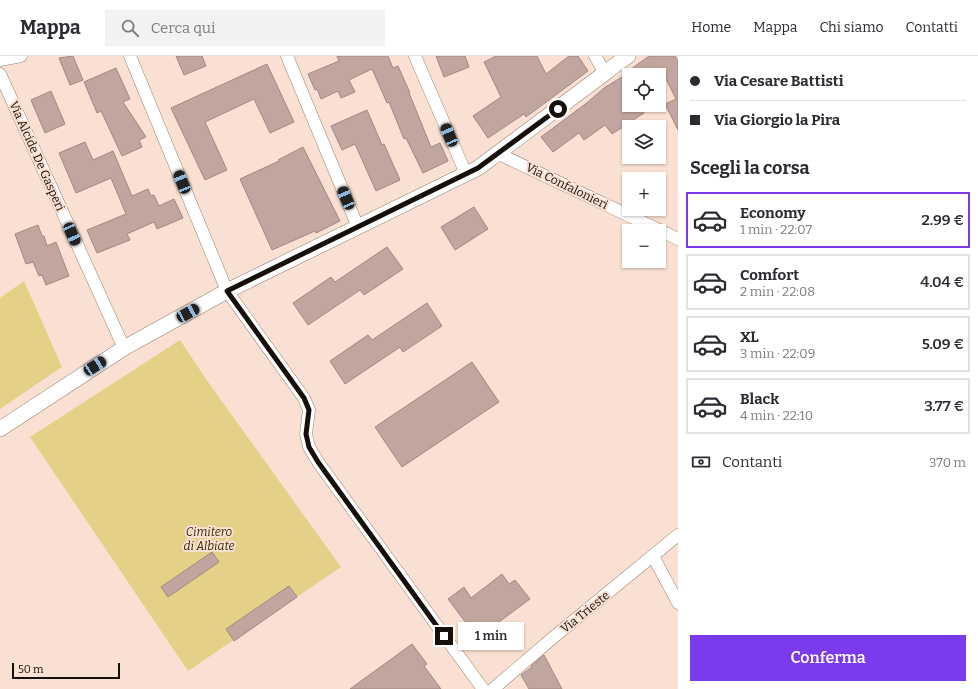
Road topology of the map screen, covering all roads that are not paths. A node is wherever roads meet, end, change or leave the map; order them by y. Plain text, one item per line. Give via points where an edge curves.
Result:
1 (21, 56) edge
2 (130, 56) edge
3 (287, 56) edge
4 (415, 56) edge
5 (595, 56) edge
6 (628, 56) edge
7 (0, 60) edge
8 (613, 65) edge
9 (0, 74) edge
10 (499, 154) junction
11 (466, 174) junction
12 (358, 227) junction
13 (678, 239) edge
14 (227, 291) junction
15 (124, 348) junction
16 (0, 430) edge
17 (678, 535) edge
18 (653, 556) junction
19 (678, 602) edge
20 (483, 689) edge
21 (493, 689) edge

1 - 7 street
2 - 14 street
3 - 12 street
4 - 11 street
5 - 8 street
6 - 8 street
8 - 10 street
9 - 15 street, Via Alcide De Gasperi
10 - 11 street
10 - 13 street, Via Confalonieri
11 - 12 street
12 - 14 street
14 - 15 street
14 - 20 street via 304,398 309,410 306,434 309,447 318,462
15 - 16 street
17 - 18 street, Via Trieste
18 - 19 street
18 - 21 street, Via Trieste

